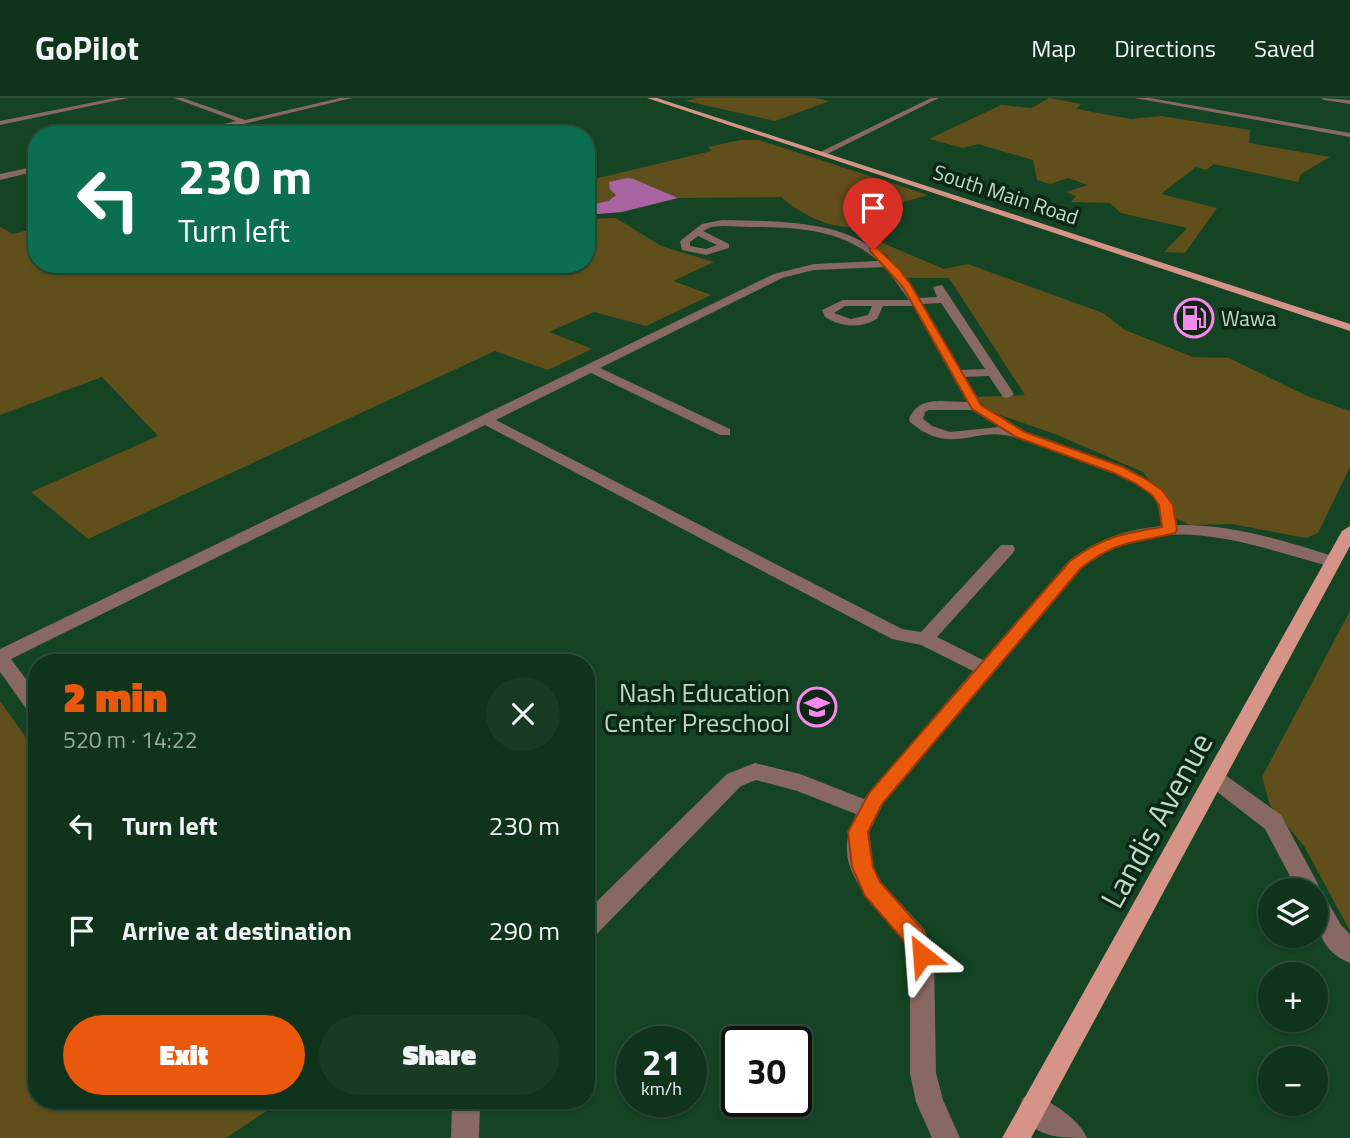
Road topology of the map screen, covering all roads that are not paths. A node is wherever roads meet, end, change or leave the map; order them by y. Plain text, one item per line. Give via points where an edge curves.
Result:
1 (125, 98) edge
2 (177, 98) edge
3 (349, 98) edge
4 (650, 98) edge
5 (936, 98) edge
6 (1138, 98) edge
7 (1324, 98) edge
8 (1350, 102) edge
9 (245, 122) junction
10 (0, 123) edge
11 (227, 126) edge
12 (1350, 135) edge
13 (820, 154) junction
14 (28, 170) edge
15 (0, 177) edge
16 (698, 232) dead end
17 (890, 264) junction
18 (938, 287) dead end
19 (944, 300) junction
20 (916, 302) junction
21 (878, 304) dead end
22 (1350, 328) edge
23 (591, 368) junction
24 (993, 372) junction
25 (957, 374) junction
26 (1007, 394) dead end
27 (976, 406) junction
28 (486, 419) junction
29 (725, 432) dead end
30 (1021, 435) junction
31 (1170, 530) junction
32 (1350, 531) edge
33 (1007, 549) dead end
34 (1333, 562) junction
35 (925, 639) junction
36 (0, 657) edge
37 (985, 669) junction
38 (28, 696) edge
39 (1214, 778) junction
40 (869, 810) junction
41 (1303, 878) edge
42 (595, 920) edge
43 (1328, 926) edge
44 (1350, 951) edge
45 (1033, 1108) junction
46 (466, 1109) edge
47 (465, 1138) edge
48 (946, 1138) edge
49 (1016, 1138) edge
50 (1073, 1138) edge

1 - 10 street
2 - 9 street
3 - 9 street
4 - 13 main road, South Main Road
5 - 13 street
6 - 12 street
7 - 8 street
9 - 11 street
13 - 22 main road, South Main Road
14 - 15 street
16 - 17 street via 714,225 816,227 859,241
17 - 20 street
17 - 23 street via 814,267 778,276
18 - 19 street
19 - 20 street
19 - 24 street
20 - 21 street
20 - 25 street
23 - 28 street
23 - 29 street
24 - 25 street
24 - 26 street
25 - 27 street
27 - 30 street
27 - 30 street via 927,406 919,410 916,420 929,431 948,437 992,430
28 - 35 street via 898,635
28 - 36 street
30 - 31 street via 1139,480 1166,505
31 - 34 street via 1255,537
31 - 37 street via 1101,546 1084,558
32 - 34 main road, Landis Avenue
33 - 35 street
34 - 39 main road, Landis Avenue
35 - 37 street
36 - 38 street
37 - 40 street
39 - 41 street via 1273,822
39 - 45 main road, Landis Avenue
40 - 42 street via 800,783 755,771 744,775
40 - 48 street via 858,832 862,867 873,889 915,937 922,955 923,1073
43 - 44 street
45 - 49 main road, Landis Avenue
45 - 50 street
46 - 47 street

